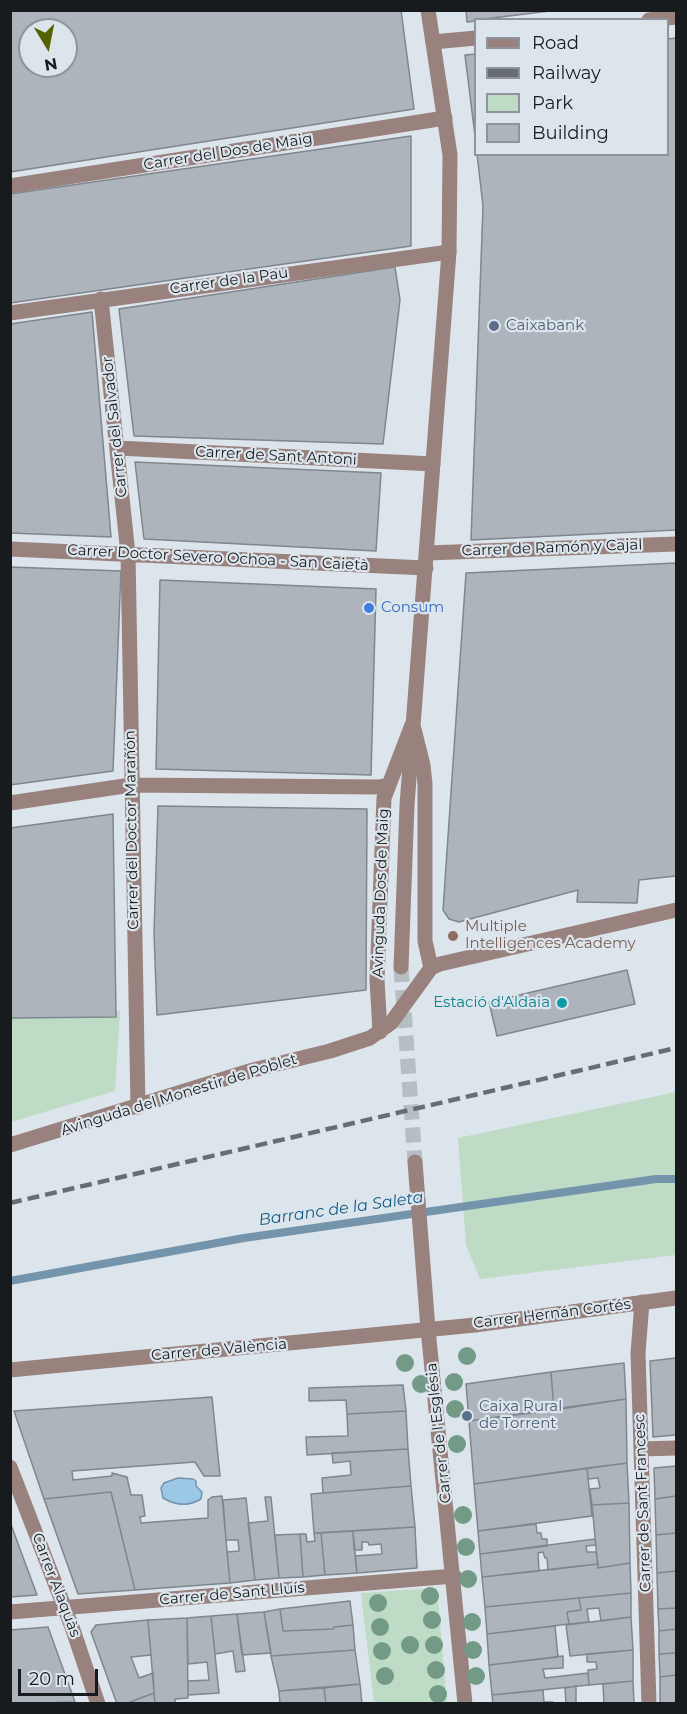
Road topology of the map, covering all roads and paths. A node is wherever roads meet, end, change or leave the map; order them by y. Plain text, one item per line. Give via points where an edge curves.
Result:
1 (428, 10) edge
2 (474, 38) edge
3 (433, 42) junction
4 (445, 118) junction
5 (10, 186) edge
6 (449, 252) junction
7 (101, 299) junction
8 (10, 313) edge
9 (118, 448) junction
10 (433, 464) junction
11 (676, 544) edge
12 (10, 549) edge
13 (128, 554) junction
14 (427, 561) junction
15 (413, 723) junction
16 (131, 785) junction
17 (388, 786) junction
18 (10, 803) edge
19 (676, 910) edge
20 (401, 967) tunnel mouth
21 (431, 968) junction
22 (380, 1032) junction
23 (138, 1107) junction
24 (10, 1146) edge
25 (415, 1162) tunnel mouth
26 (676, 1298) edge
27 (642, 1302) junction
28 (428, 1329) junction
29 (10, 1370) edge
30 (676, 1448) edge
31 (641, 1449) junction
32 (10, 1467) edge
33 (454, 1576) junction
34 (65, 1608) junction
35 (10, 1612) edge
36 (99, 1704) edge
37 (465, 1704) edge
38 (649, 1704) edge

1 - 3 street, Avinguda Dos de Maig
2 - 3 street
3 - 4 street, Avinguda Dos de Maig
4 - 5 street, Carrer del Dos de Maig
4 - 6 street, Avinguda Dos de Maig via 450,155
6 - 7 street, Carrer de la Pau
6 - 10 street, Avinguda Dos de Maig
7 - 8 street, Carrer de la Pau
7 - 9 street, Carrer del Salvador
9 - 10 street, Carrer de Sant Antoni
9 - 13 street, Carrer del Salvador
10 - 14 street, Avinguda Dos de Maig
11 - 14 street, Carrer de Ramón y Cajal
12 - 13 street, Carrer Doctor Severo Ochoa - San Caietà
13 - 14 street, Carrer Doctor Severo Ochoa - San Caietà
13 - 16 street, Carrer del Doctor Marañón
14 - 15 street, Avinguda Dos de Maig
15 - 17 street, Avinguda Dos de Maig
15 - 20 street, Avinguda Dos de Maig
15 - 21 street, Avinguda Dos de Maig via 423,765 425,933
16 - 17 street
16 - 18 street
16 - 23 street, Carrer del Doctor Marañón
17 - 22 street, Avinguda Dos de Maig via 384,798 377,969
19 - 21 street
21 - 22 street via 399,1013
22 - 23 street, Avinguda del Monestir de Poblet via 330,1051 253,1070
23 - 24 street, Avinguda del Monestir de Poblet
25 - 28 street, Carrer de l'Església
26 - 27 street, Carrer Hernán Cortés
27 - 28 street, Carrer Hernán Cortés
27 - 31 street, Carrer de Sant Francesc via 638,1353
28 - 29 street, Carrer de València
28 - 33 street, Carrer de l'Església
30 - 31 street
31 - 38 street, Carrer de Sant Francesc
32 - 34 street, Carrer Alaquàs
33 - 34 street, Carrer de Sant Lluís
33 - 37 street, Carrer de l'Església
34 - 35 street, Carrer de Sant Lluís
34 - 36 street, Carrer Alaquàs

